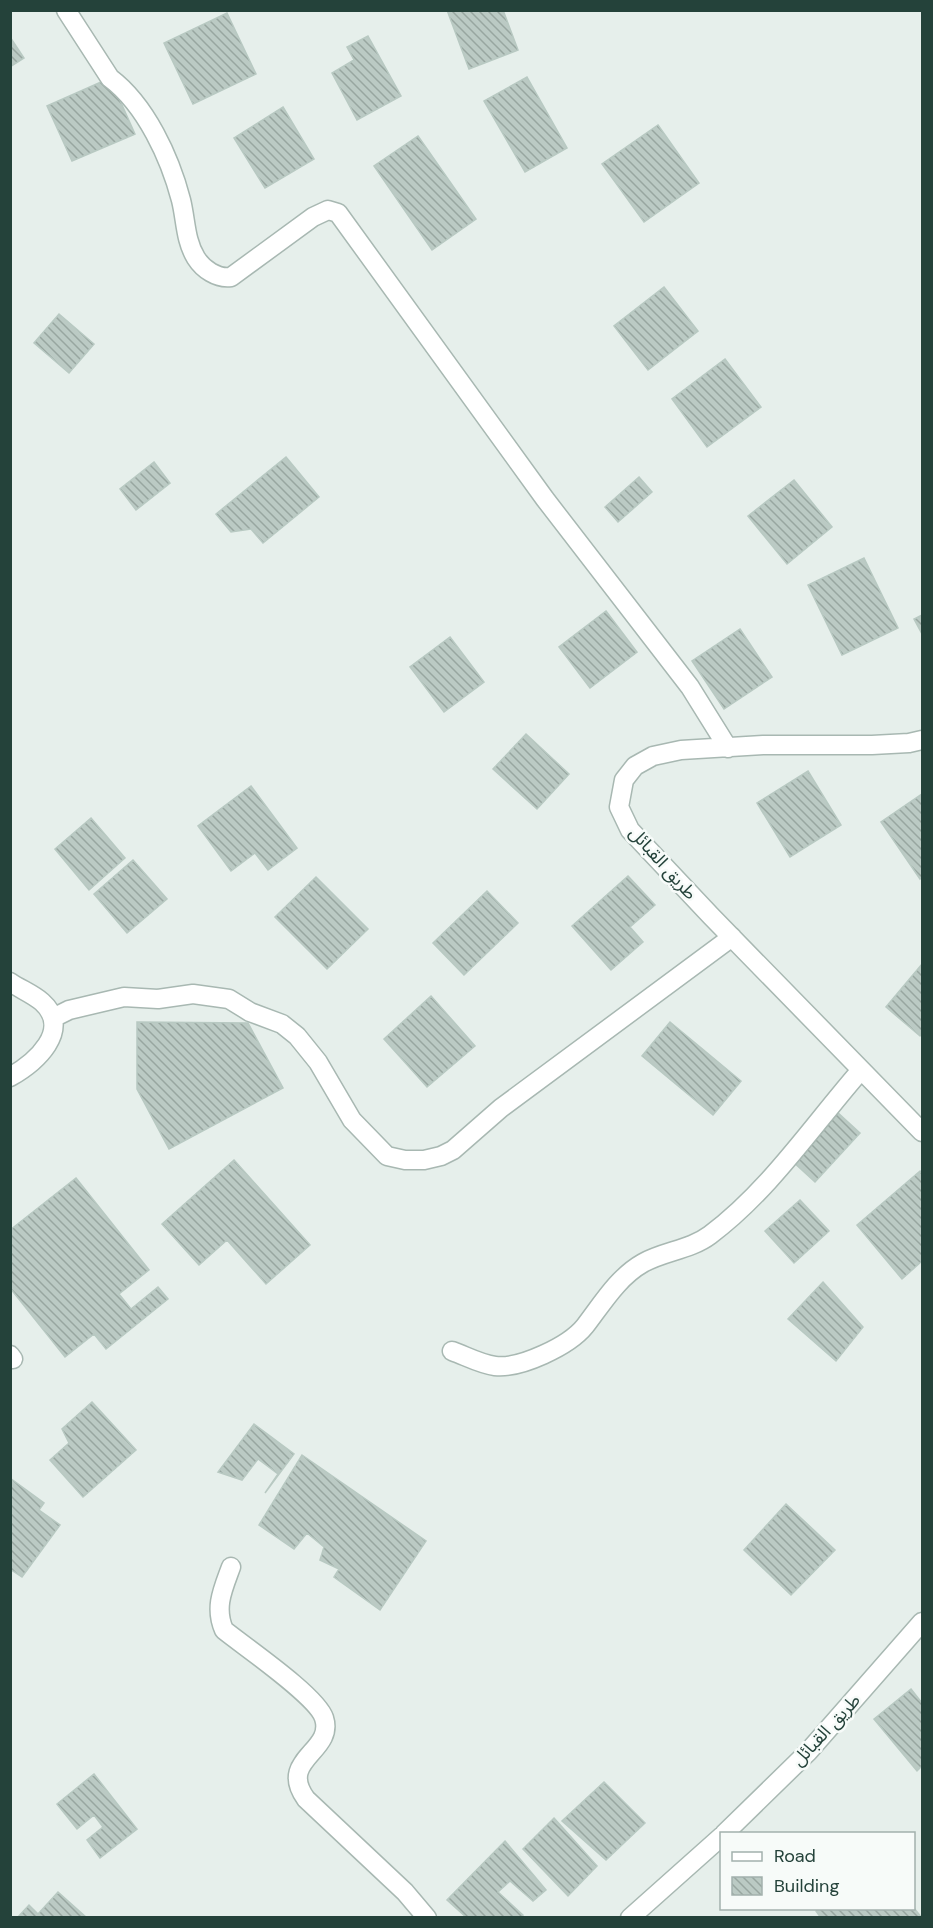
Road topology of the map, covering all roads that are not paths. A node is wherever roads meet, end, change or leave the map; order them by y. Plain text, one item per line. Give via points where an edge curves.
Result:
1 (66, 10) edge
2 (922, 740) edge
3 (728, 748) junction
4 (732, 938) junction
5 (10, 982) edge
6 (53, 1018) junction
7 (861, 1070) junction
8 (10, 1077) edge
9 (922, 1132) edge
10 (452, 1351) dead end
11 (231, 1567) dead end
12 (922, 1622) edge
13 (726, 1832) edge
14 (720, 1838) edge
15 (427, 1917) edge
16 (630, 1917) edge

1 - 3 street via 110,78 152,130 181,201 189,243 204,267 218,276 231,277 313,217 328,210 338,213 545,499 690,687
2 - 3 street, طريق القبائل
3 - 4 street, طريق القبائل via 653,756 635,766 624,780 619,807 630,830
4 - 6 street via 501,1108 453,1150 424,1160 387,1156 352,1120 318,1062 297,1036 282,1024 229,999 193,994 158,999 124,997
4 - 7 street, طريق القبائل
5 - 6 street via 43,1002
6 - 8 street via 51,1041 32,1065
7 - 9 street, طريق القبائل
7 - 10 street via 774,1174 730,1218 709,1236 684,1249 644,1262 610,1292 583,1328 564,1344 541,1356 497,1366
11 - 15 street via 219,1601 218,1618 224,1630 314,1702 325,1721 323,1736 297,1772 297,1786
12 - 13 street, طريق القبائل via 808,1752
14 - 16 street, طريق القبائل

